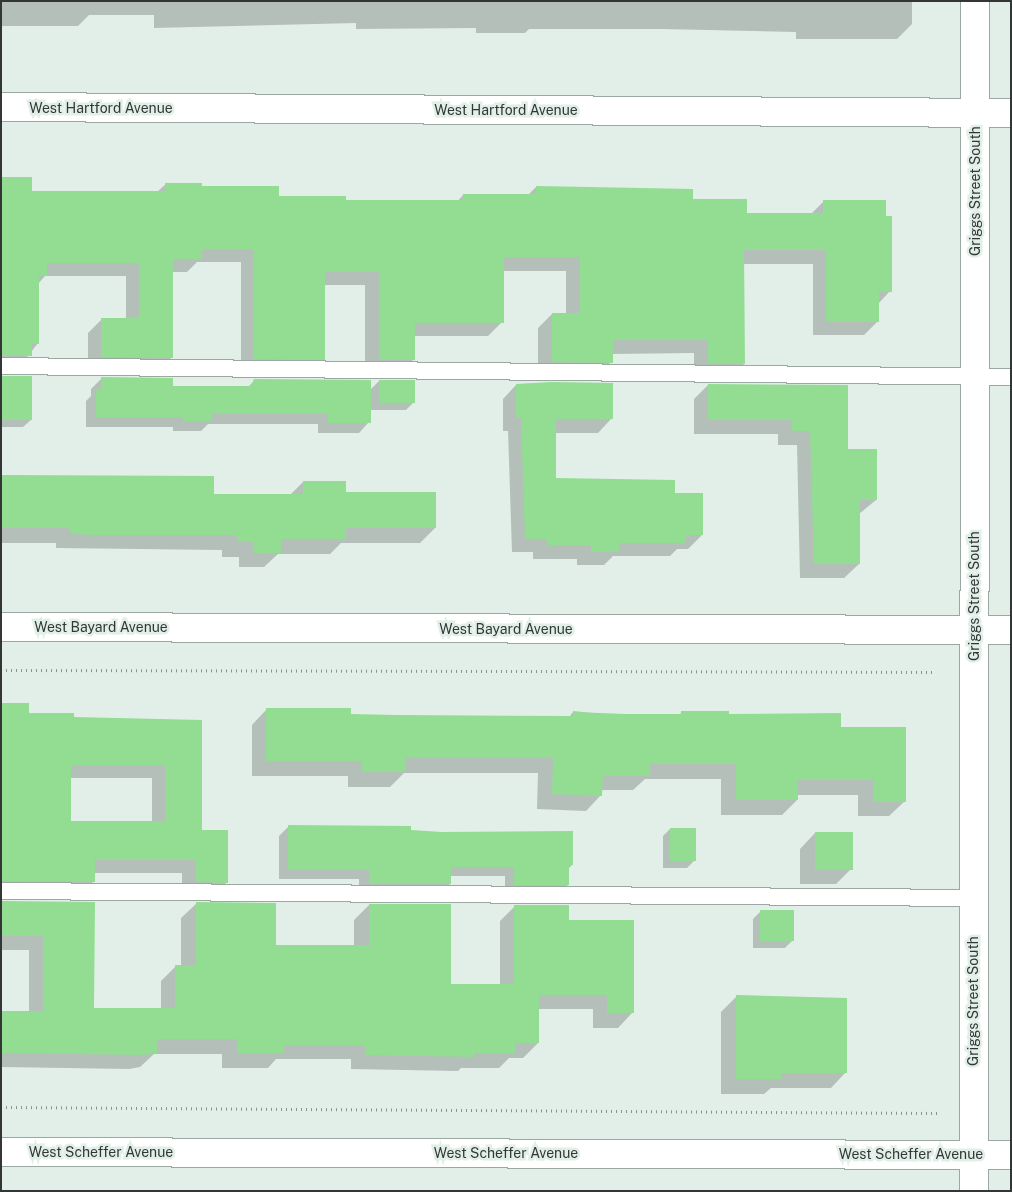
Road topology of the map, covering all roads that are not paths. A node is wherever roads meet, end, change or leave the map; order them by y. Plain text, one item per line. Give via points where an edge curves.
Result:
1 (975, 1) edge
2 (1, 107) edge
3 (975, 113) junction
4 (1011, 113) edge
5 (1, 366) edge
6 (974, 376) junction
7 (1011, 376) edge
8 (1, 627) edge
9 (974, 630) junction
10 (1011, 630) edge
11 (1, 891) edge
12 (974, 898) junction
13 (1, 1152) edge
14 (973, 1154) junction
15 (1011, 1155) edge
16 (974, 1191) edge

1 - 3 street, Griggs Street South
2 - 3 street, West Hartford Avenue
3 - 4 street, West Hartford Avenue
3 - 6 street, Griggs Street South
5 - 6 lane
6 - 7 lane
6 - 9 street, Griggs Street South
8 - 9 street, West Bayard Avenue
9 - 10 street, West Bayard Avenue
9 - 12 street, Griggs Street South
11 - 12 lane
12 - 14 street, Griggs Street South
13 - 14 street, West Scheffer Avenue
14 - 15 street, West Scheffer Avenue
14 - 16 street, Griggs Street South

